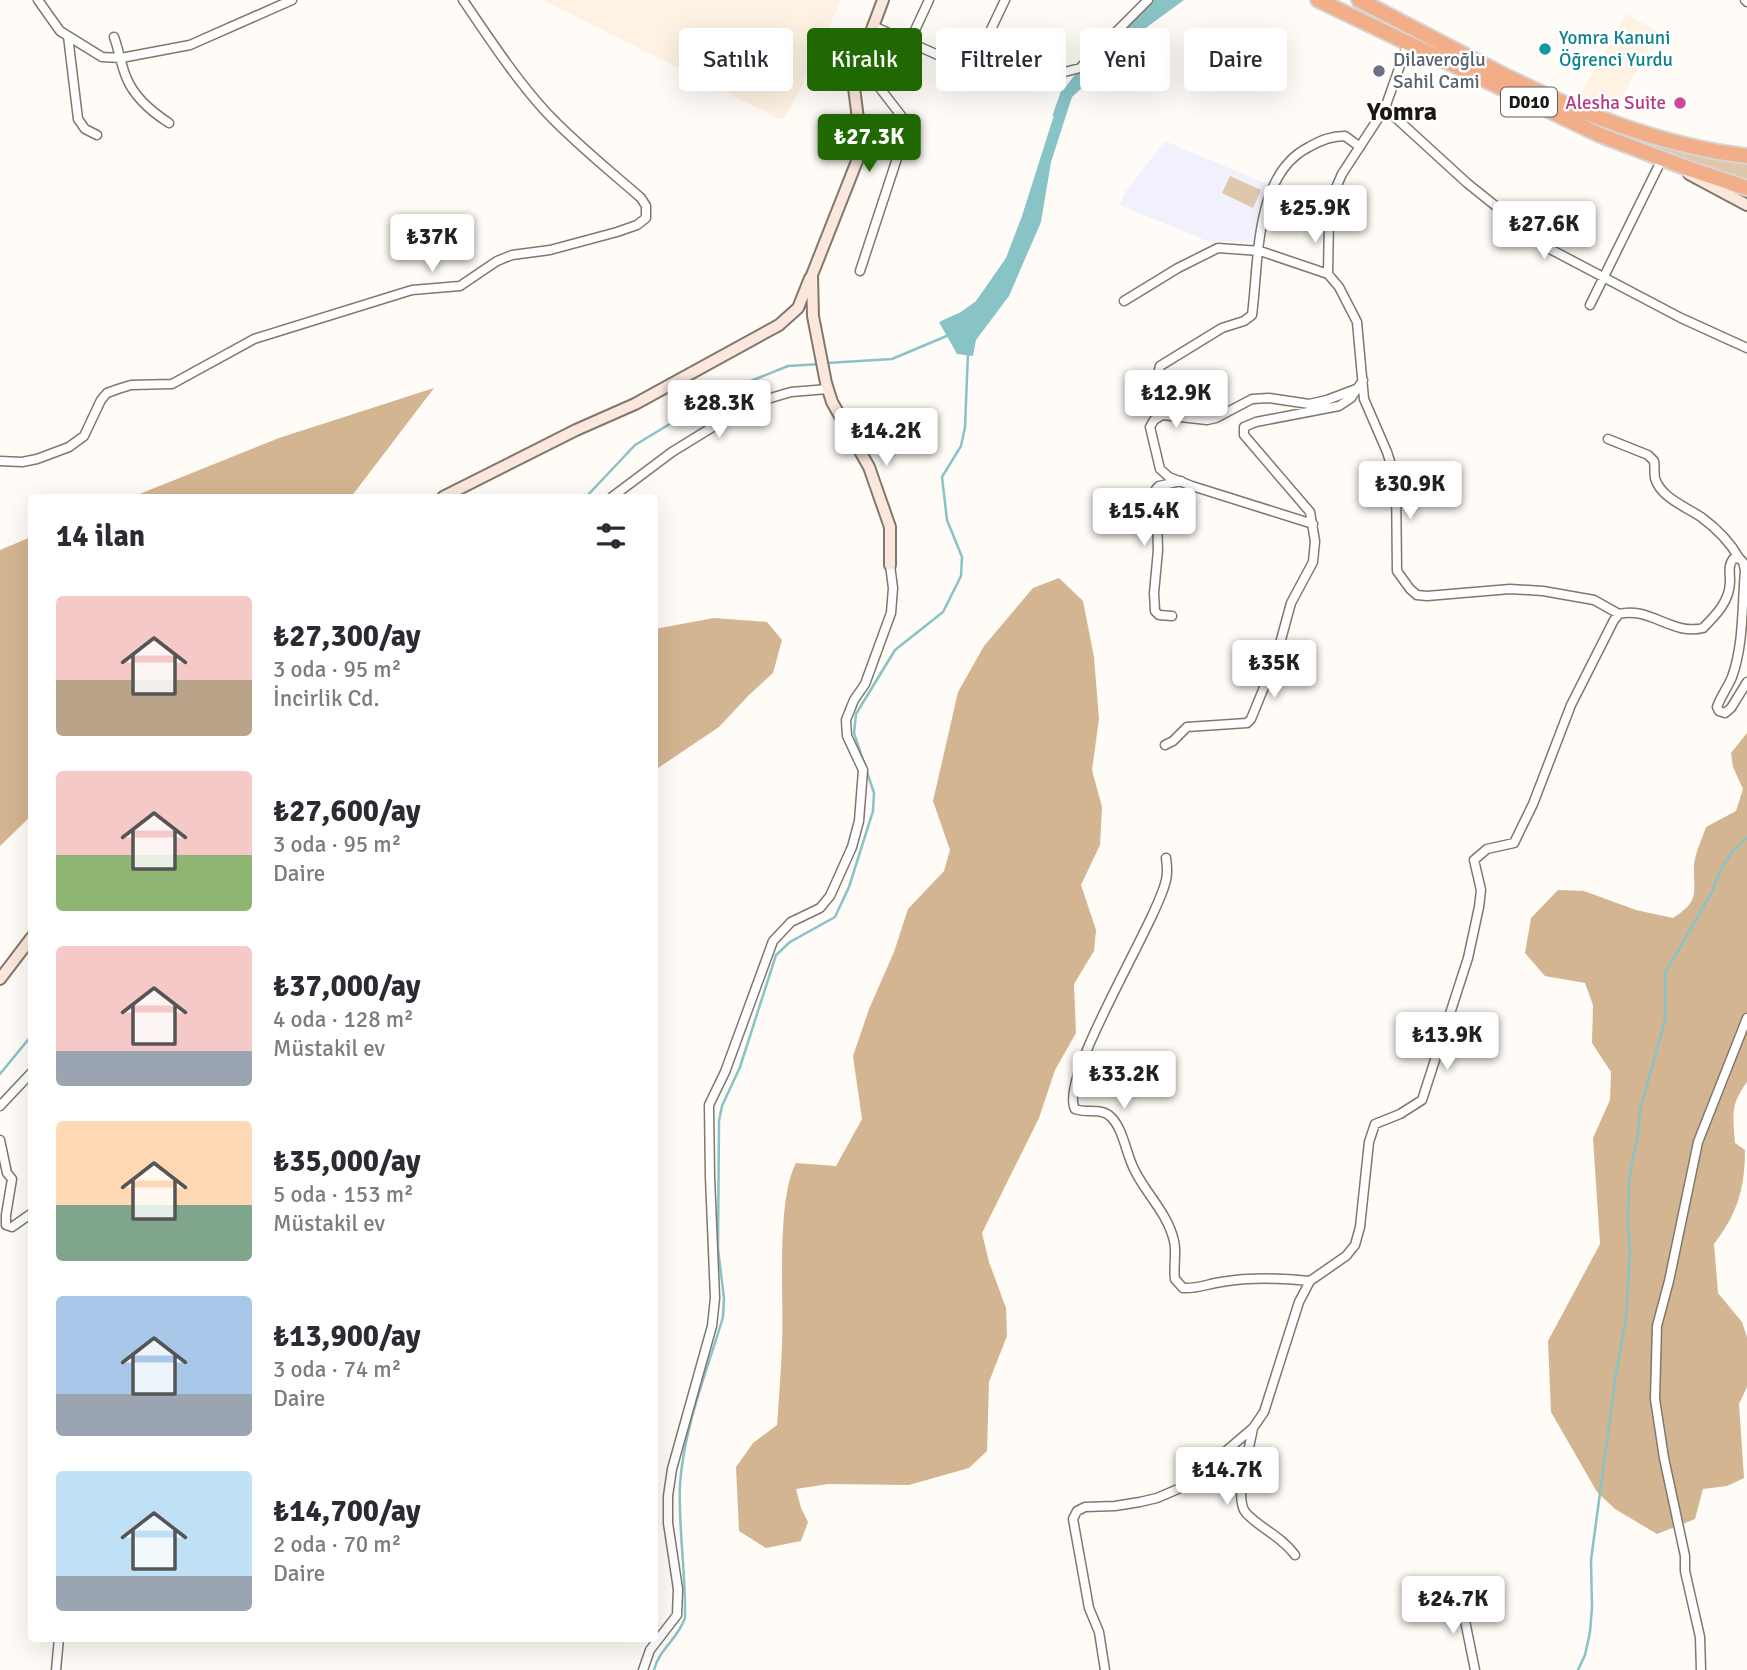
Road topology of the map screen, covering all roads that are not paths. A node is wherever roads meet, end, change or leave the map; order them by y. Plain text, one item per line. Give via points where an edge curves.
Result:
1 (38, 0) edge
2 (292, 0) edge
3 (463, 0) edge
4 (883, 0) edge
5 (929, 0) edge
6 (1005, 0) edge
7 (1148, 0) edge
8 (1318, 0) edge
9 (1359, 0) edge
10 (873, 26) joint
11 (878, 28) edge
12 (916, 28) edge
13 (992, 28) edge
14 (68, 36) junction
15 (114, 37) dead end
16 (1408, 43) junction
17 (121, 58) junction
18 (1066, 72) edge
19 (854, 91) edge
20 (882, 91) edge
21 (1385, 108) junction
22 (169, 123) dead end
23 (97, 135) dead end
24 (1360, 147) junction
25 (1747, 154) edge
26 (1662, 159) junction
27 (1747, 188) edge
28 (1747, 205) edge
29 (1260, 251) junction
30 (860, 271) dead end
31 (1328, 274) junction
32 (812, 275) junction
33 (1604, 278) junction
34 (1124, 302) dead end
35 (1590, 305) dead end
36 (1747, 348) edge
37 (1363, 380) junction
38 (827, 386) junction
39 (1153, 388) dead end
40 (1356, 389) junction
41 (1608, 439) dead end
42 (0, 460) edge
43 (1181, 481) junction
44 (449, 494) edge
45 (616, 494) edge
46 (1313, 524) junction
47 (1739, 558) junction
48 (890, 565) joint
49 (1619, 614) junction
50 (1172, 616) dead end
51 (1747, 682) edge
52 (1166, 745) dead end
53 (1166, 858) dead end
54 (28, 942) edge
55 (0, 978) edge
56 (1747, 1018) edge
57 (28, 1076) edge
58 (0, 1106) edge
59 (0, 1140) edge
60 (28, 1216) edge
61 (1310, 1281) junction
62 (1253, 1428) junction
63 (1295, 1556) dead end
64 (1460, 1596) dead end
65 (658, 1640) edge
66 (58, 1642) edge
67 (656, 1642) edge
68 (55, 1670) edge
69 (643, 1670) edge
70 (1105, 1670) edge
71 (1475, 1670) edge
72 (1701, 1670) edge

1 - 14 street
2 - 17 street via 190,45
3 - 42 street via 545,111 641,198 646,218 617,232 512,255 460,286 412,290 254,339 172,384 118,388 101,400 84,436 69,447 22,462
4 - 10 street
5 - 12 street
6 - 13 street
7 - 18 street via 1080,68
8 - 16 highway, D010
9 - 25 highway, D010 via 1609,123 1672,142
10 - 11 street
14 - 17 street via 102,57
14 - 23 street via 78,120
15 - 17 street
16 - 21 street
16 - 26 highway, D010 via 1589,130
17 - 22 street via 134,91
19 - 32 street via 861,142 857,161
20 - 30 street via 906,122 905,134
21 - 24 street
21 - 33 street via 1511,219 1548,247
24 - 29 street via 1345,136 1335,136 1293,158 1268,194
24 - 31 street via 1342,174 1331,205
26 - 27 highway, D010
26 - 28 street
26 - 33 street
29 - 31 street
29 - 34 street via 1218,248
29 - 39 street via 1252,315 1160,366
31 - 37 street via 1357,322
32 - 38 street via 813,316
32 - 44 street via 798,308 779,325 635,404
33 - 35 street
33 - 36 street
37 - 40 street
37 - 49 street via 1364,400 1396,480 1397,571 1410,589 1427,596 1543,591 1594,600
38 - 45 street via 750,404 672,452
38 - 48 street via 869,467 890,527
40 - 43 street via 1309,404 1260,397 1207,420 1162,415 1150,427 1160,470
40 - 46 street via 1339,406 1244,427 1244,435 1310,512
41 - 47 street via 1648,455 1660,486 1717,530
43 - 46 street
43 - 50 street via 1159,486 1155,497 1155,611
46 - 52 street via 1313,562 1291,603 1255,714 1247,723 1187,727
47 - 49 street via 1730,564 1731,582 1722,607 1703,628 1686,629 1636,612
47 - 51 street via 1745,570 1741,631 1733,675 1719,711 1731,708
48 - 65 street via 891,613 865,684 846,720 847,736 863,770 852,846 820,908 791,922 773,941 709,1105 715,1298 712,1326 667,1496 677,1615
49 - 61 street via 1570,705 1514,843 1487,849 1474,860 1481,890 1468,958 1422,1100 1376,1124 1369,1142 1355,1245
53 - 61 street via 1167,879 1157,906 1087,1050 1073,1086 1073,1105 1110,1115 1116,1123 1135,1173 1170,1230 1175,1279 1183,1288 1257,1278
54 - 55 street
56 - 72 street via 1698,1142 1657,1326 1654,1399 1700,1637
57 - 58 street
59 - 60 street via 12,1179 6,1225 12,1227
61 - 62 street via 1264,1412
62 - 63 street via 1241,1505
62 - 70 street via 1185,1486 1157,1498 1077,1511 1074,1536
64 - 71 street
66 - 68 street
67 - 69 street

